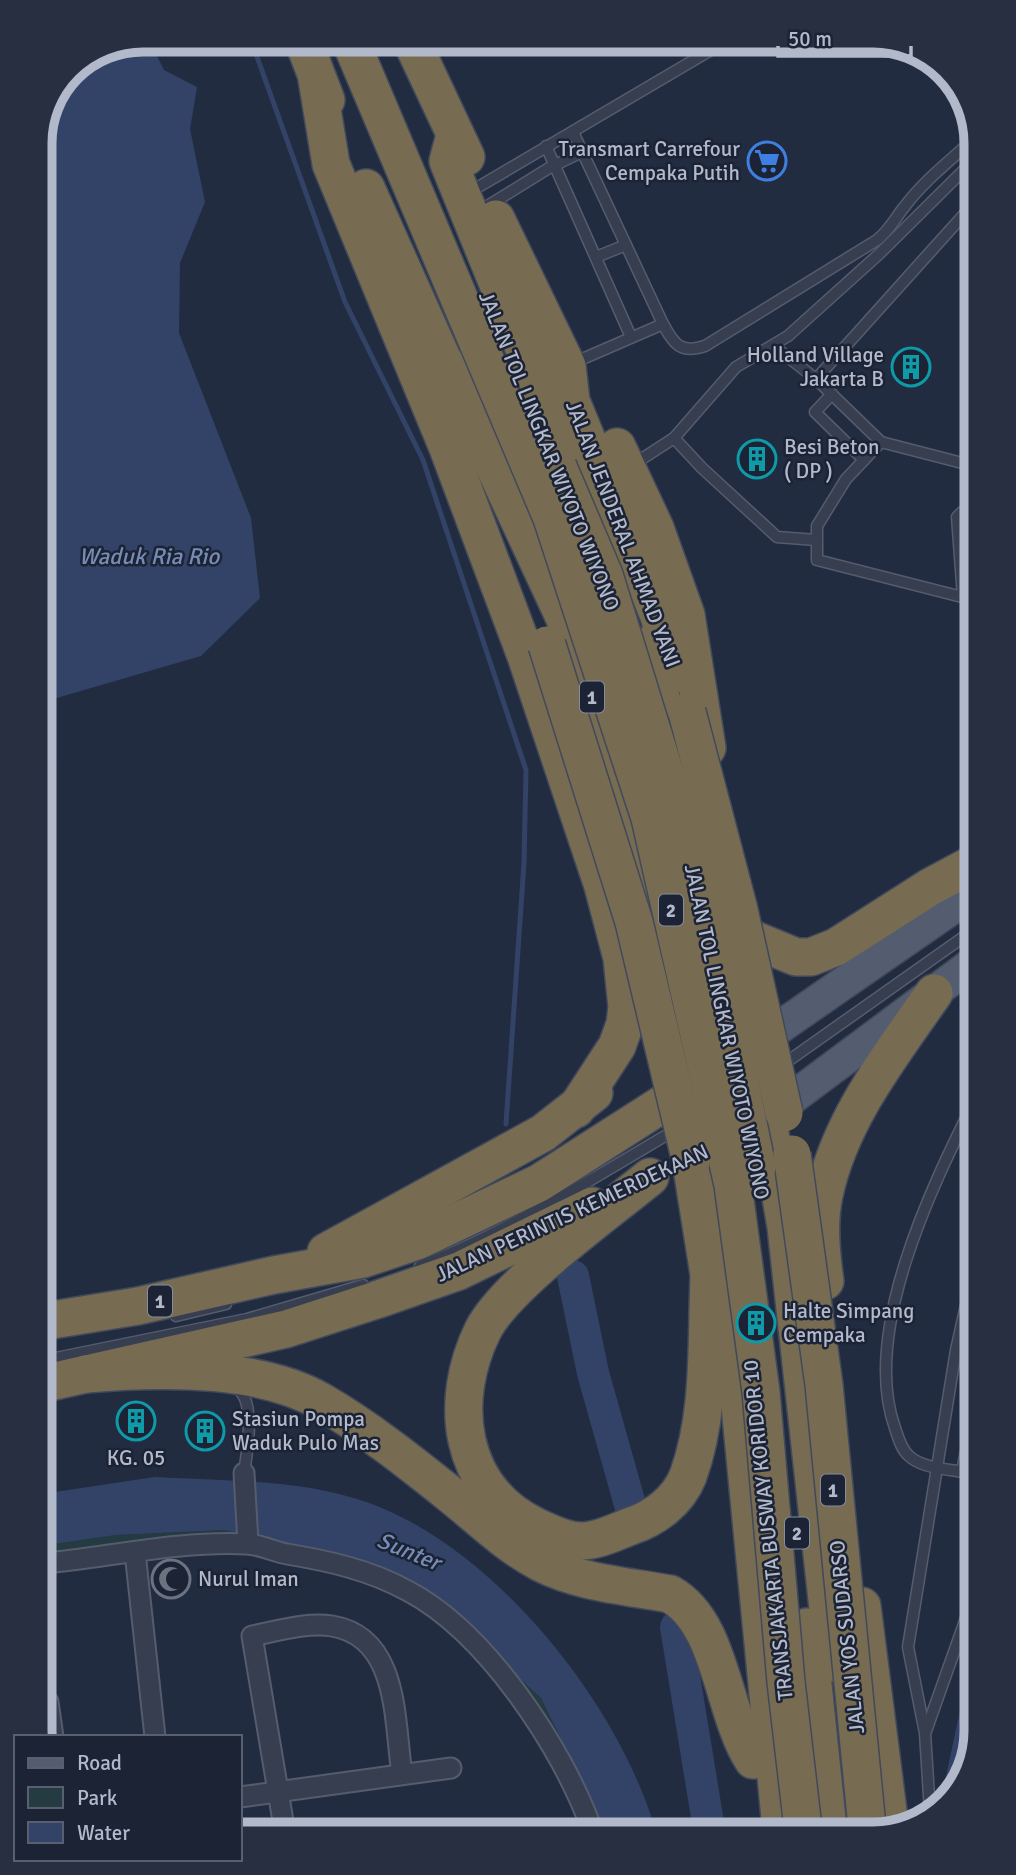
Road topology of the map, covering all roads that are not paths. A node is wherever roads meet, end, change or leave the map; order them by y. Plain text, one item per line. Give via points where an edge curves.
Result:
1 (307, 52) edge
2 (354, 52) edge
3 (354, 52) edge
4 (382, 52) edge
5 (417, 52) edge
6 (706, 53) edge
7 (317, 79) junction
8 (573, 132) junction
9 (455, 135) junction
10 (546, 146) junction
11 (964, 148) edge
12 (582, 152) junction
13 (554, 165) junction
14 (964, 170) edge
15 (485, 195) junction
16 (964, 214) edge
17 (625, 245) junction
18 (596, 257) junction
19 (663, 324) junction
20 (631, 337) junction
21 (775, 347) junction
22 (447, 365) junction
23 (567, 366) junction
24 (816, 379) junction
25 (832, 394) junction
26 (674, 438) junction
27 (881, 442) junction
28 (546, 460) dead end
29 (864, 460) junction
30 (964, 463) edge
31 (627, 468) junction
32 (964, 512) edge
33 (816, 540) junction
34 (964, 580) edge
35 (964, 597) edge
36 (707, 748) junction
37 (696, 807) junction
38 (708, 849) junction
39 (964, 887) edge
40 (964, 893) edge
41 (728, 929) junction
42 (964, 936) edge
43 (667, 952) junction
44 (964, 970) edge
45 (934, 993) junction
46 (894, 1051) junction
47 (729, 1096) junction
48 (576, 1109) junction
49 (668, 1116) dead end
50 (964, 1122) edge
51 (746, 1169) dead end
52 (546, 1206) junction
53 (786, 1227) junction
54 (418, 1254) dead end
55 (379, 1266) dead end
56 (411, 1269) dead end
57 (709, 1271) junction
58 (353, 1273) dead end
59 (274, 1275) junction
60 (376, 1281) dead end
61 (234, 1303) dead end
62 (964, 1316) edge
63 (169, 1317) dead end
64 (52, 1320) edge
65 (52, 1359) edge
66 (188, 1372) junction
67 (86, 1374) junction
68 (52, 1382) edge
69 (964, 1461) edge
70 (937, 1466) junction
71 (962, 1471) joint
72 (244, 1476) joint
73 (248, 1540) junction
74 (135, 1552) junction
75 (52, 1562) edge
76 (796, 1624) dead end
77 (964, 1624) edge
78 (925, 1733) junction
79 (155, 1735) edge
80 (753, 1745) junction
81 (451, 1768) dead end
82 (401, 1774) junction
83 (279, 1790) junction
84 (242, 1797) edge
85 (929, 1802) edge
86 (889, 1821) edge
87 (283, 1822) edge
88 (589, 1822) edge
89 (761, 1822) edge
90 (780, 1822) edge
91 (800, 1822) edge
92 (800, 1822) edge
93 (816, 1822) edge
94 (827, 1822) edge
95 (849, 1822) edge
96 (867, 1822) edge

1 - 7 highway, 1
2 - 47 lane, TRANSJAKARTA BUSWAY KORIDOR 10 via 443,270 531,459 579,579 668,863
3 - 92 highway, JALAN TOL LINGKAR WIYOTO WIYONO / 2, bridge via 552,518 650,818 733,1185 761,1392
4 - 94 highway, JALAN TOL LINGKAR WIYOTO WIYONO / 2, bridge via 604,575 699,883 731,1030 767,1238
5 - 9 highway, JALAN JENDERAL AHMAD YANI / 1
6 - 8 lane
7 - 22 highway, 1
7 - 48 highway via 331,164 449,448 526,656 603,886 622,958 625,1024 617,1046
8 - 10 lane
8 - 12 lane
9 - 15 highway, JALAN JENDERAL AHMAD YANI / 1
9 - 37 highway, JALAN JENDERAL AHMAD YANI / 1 via 448,161 641,637
10 - 13 lane
10 - 15 lane
11 - 19 lane via 928,179 888,231 705,346 684,350 674,345
12 - 13 lane
12 - 17 lane
13 - 15 lane
13 - 18 lane
14 - 21 lane
15 - 23 highway, JALAN JENDERAL AHMAD YANI / 1
16 - 24 lane
17 - 18 lane
17 - 19 lane
18 - 20 lane
19 - 20 lane
20 - 23 lane
21 - 24 lane
21 - 26 lane via 736,367
22 - 43 highway, 1 via 573,636
22 - 47 highway, 1, bridge via 547,645 634,922
23 - 31 highway via 591,396
23 - 47 highway, JALAN JENDERAL AHMAD YANI / 1, bridge via 571,401 662,628 731,877
24 - 25 lane
25 - 27 lane
25 - 29 lane via 815,412
26 - 31 lane
26 - 33 lane via 777,537
27 - 29 lane
27 - 30 lane
28 - 47 lane, TRANSJAKARTA BUSWAY KORIDOR 10 via 596,575 691,867
29 - 33 lane via 846,479 817,526
31 - 36 highway via 655,528 686,615
32 - 34 lane via 957,517
33 - 35 lane via 817,559
36 - 37 highway
36 - 38 highway via 725,821
37 - 38 highway, JALAN JENDERAL AHMAD YANI / 1
38 - 41 highway, JALAN JENDERAL AHMAD YANI / 1
39 - 41 highway via 930,887 846,941 811,957 789,954
40 - 47 main road
41 - 47 highway, JALAN JENDERAL AHMAD YANI / 1
42 - 47 lane
43 - 47 highway, 1
43 - 48 highway via 644,1036 625,1064
44 - 45 main road
45 - 46 highway
45 - 47 main road
46 - 53 highway via 822,1133
46 - 86 highway via 842,1141 824,1194 821,1220 848,1499
47 - 49 lane
47 - 51 lane, TRANSJAKARTA BUSWAY KORIDOR 10
47 - 52 highway, JALAN PERINTIS KEMERDEKAAN / 1
47 - 52 highway, JALAN PERINTIS KEMERDEKAAN via 650,1177
47 - 53 highway, JALAN YOS SUDARSO / 1
47 - 57 highway, 1
47 - 90 highway, 1 via 720,1195
47 - 91 lane, TRANSJAKARTA BUSWAY KORIDOR 10 via 725,1176 743,1292
47 - 96 highway, JALAN YOS SUDARSO / 1, bridge via 802,1218 824,1385
48 - 59 highway via 472,1174 339,1247
50 - 70 lane via 911,1244 890,1326 886,1367 888,1406 902,1446 918,1462
52 - 54 lane
52 - 56 lane
52 - 57 highway via 514,1292 485,1326 464,1379 463,1406 468,1449 482,1477 523,1520 565,1539 590,1541 653,1518 687,1477 704,1401
52 - 59 highway, JALAN PERINTIS KEMERDEKAAN / 1 via 363,1259
52 - 67 highway, JALAN PERINTIS KEMERDEKAAN / 1 via 459,1271 286,1329
53 - 95 highway, JALAN YOS SUDARSO / 1
55 - 58 lane
57 - 80 highway, 1
59 - 64 highway, JALAN PERINTIS KEMERDEKAAN / 1 via 138,1307
60 - 65 lane via 247,1319
61 - 63 lane
62 - 70 lane
66 - 67 highway via 150,1369
66 - 72 lane via 244,1393 248,1447
66 - 80 highway via 262,1381 321,1401 522,1551 565,1573 670,1594 682,1601 705,1634 740,1741
67 - 68 highway, JALAN PERINTIS KEMERDEKAAN / 1
69 - 71 lane
70 - 71 lane
70 - 78 lane via 908,1647
72 - 73 street
73 - 74 street
73 - 88 street via 381,1578 409,1591 454,1623 513,1688 568,1771
74 - 75 street
74 - 79 street
76 - 93 lane, TRANSJAKARTA BUSWAY KORIDOR 10
77 - 78 lane
78 - 85 lane
80 - 89 highway, 1
81 - 82 street
82 - 83 street
82 - 83 street via 393,1692 373,1650 351,1631 330,1625 252,1636
83 - 84 street
83 - 87 street

